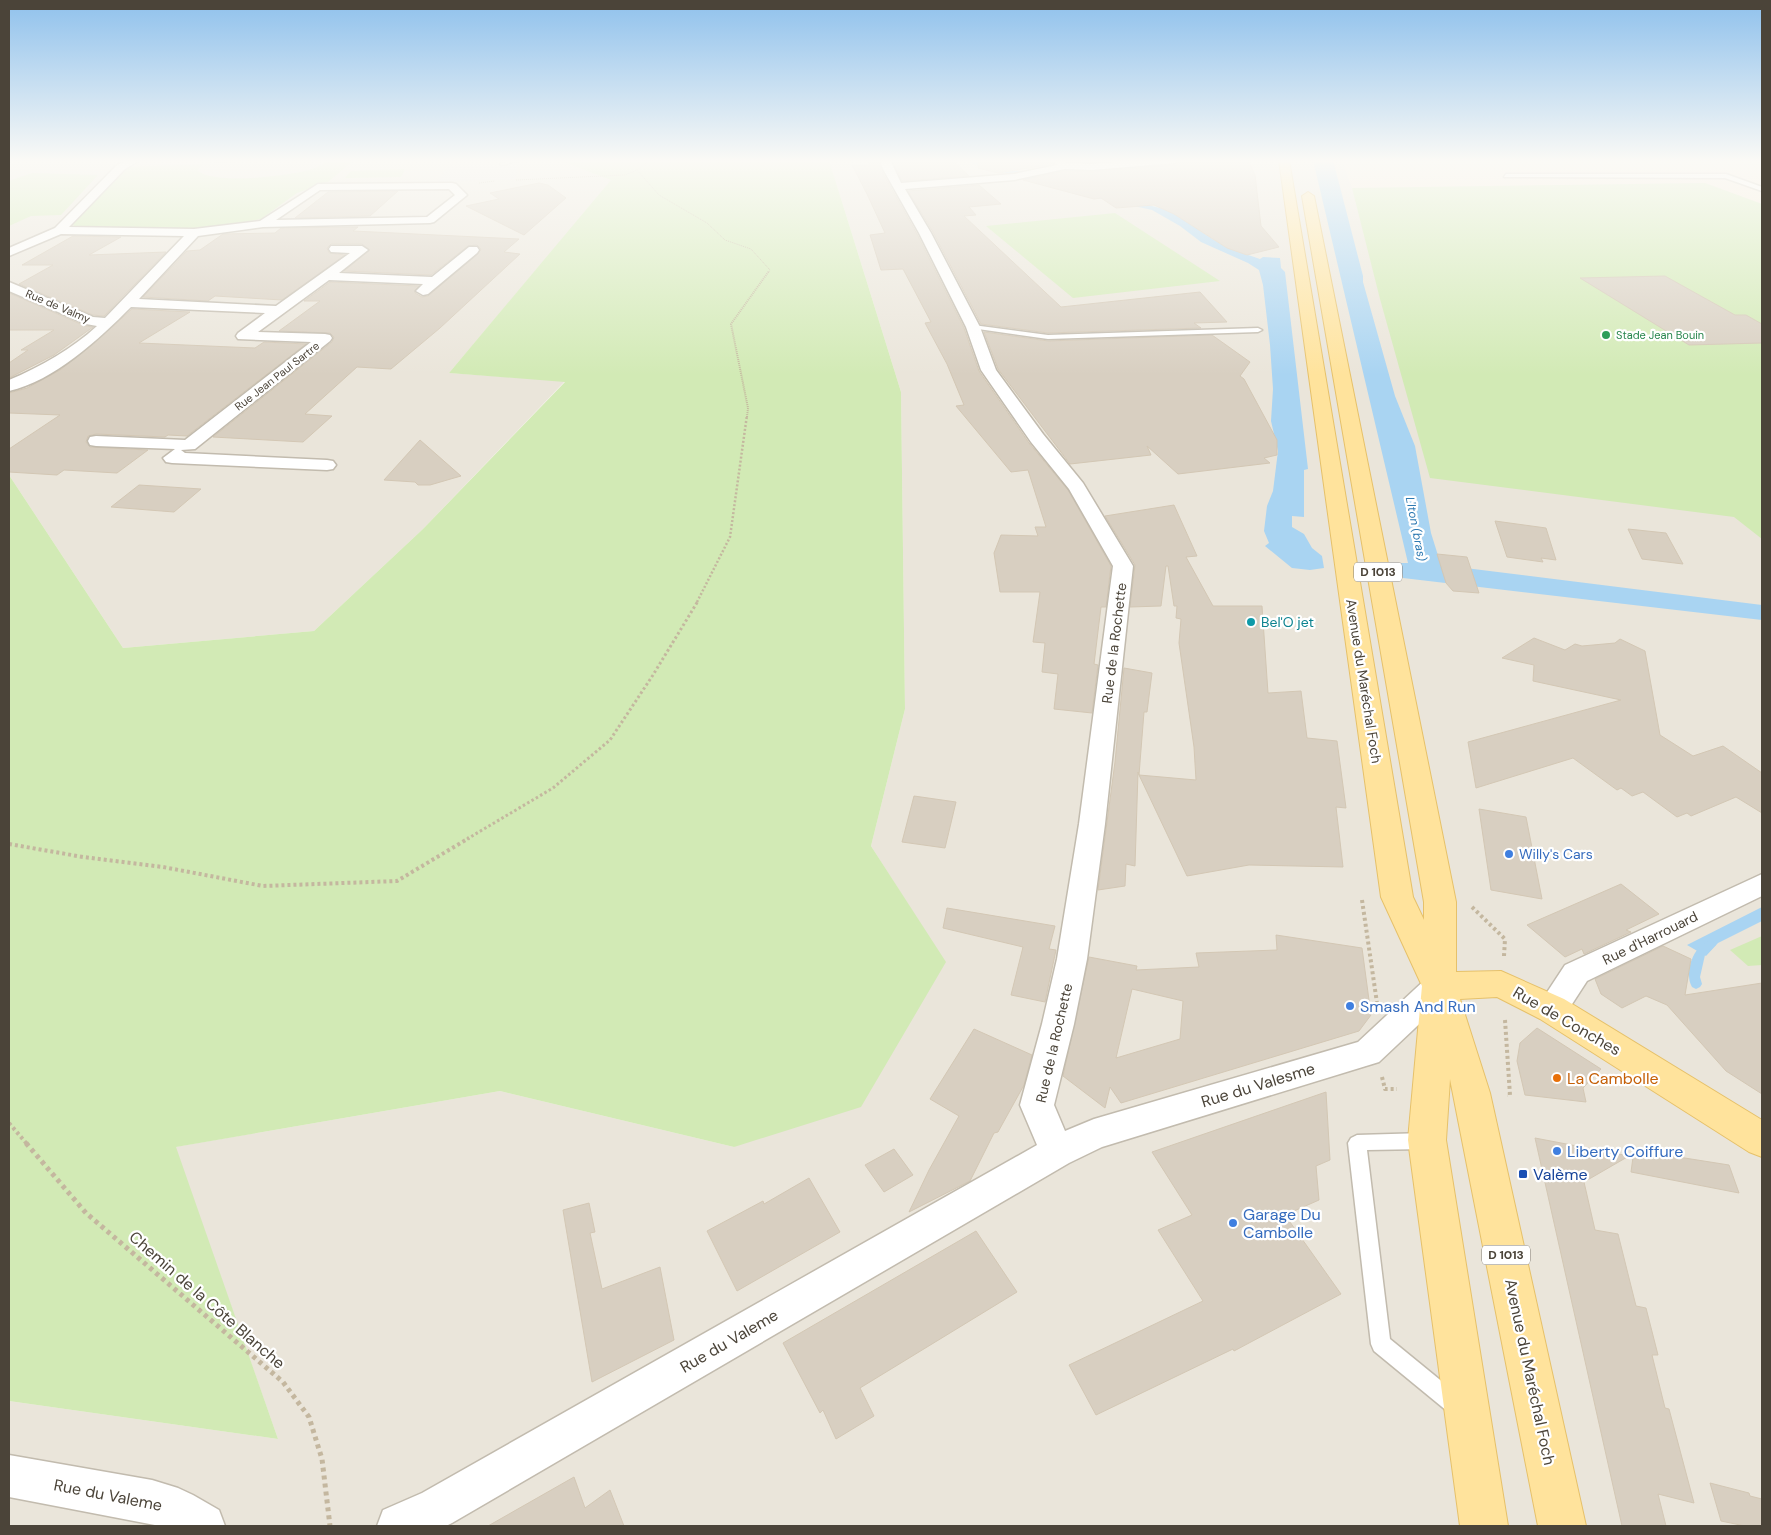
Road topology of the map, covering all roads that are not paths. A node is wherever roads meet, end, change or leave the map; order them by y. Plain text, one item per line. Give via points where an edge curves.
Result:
1 (55, 232) edge
2 (114, 232) edge
3 (210, 232) edge
4 (924, 232) edge
5 (1295, 232) edge
6 (1315, 232) edge
7 (194, 234) junction
8 (335, 249) dead end
9 (473, 250) dead end
10 (9, 252) edge
11 (327, 276) junction
12 (435, 281) junction
13 (9, 286) edge
14 (417, 297) dead end
15 (123, 308) junction
16 (272, 314) junction
17 (108, 322) junction
18 (973, 327) junction
19 (1258, 330) dead end
20 (9, 386) edge
21 (96, 441) dead end
22 (189, 445) junction
23 (327, 465) dead end
24 (1762, 884) edge
25 (1439, 986) junction
26 (1552, 1009) junction
27 (1427, 1140) junction
28 (1762, 1140) edge
29 (1057, 1152) junction
30 (1468, 1415) junction
31 (9, 1476) edge
32 (203, 1526) edge
33 (399, 1526) edge
34 (1484, 1526) edge
35 (1562, 1526) edge

1 - 10 street
2 - 7 street
3 - 7 street
4 - 18 street, Rue de la Rochette
5 - 25 main road, Avenue du Maréchal Foch / D 1013 via 1397,897
6 - 25 main road, Avenue du Maréchal Foch / D 1013 via 1440,902
7 - 15 street
8 - 11 street via 362,250
9 - 12 street
11 - 12 street
11 - 16 street
12 - 14 street
13 - 17 street, Rue de Valmy via 91,321
15 - 16 street
15 - 17 street
16 - 22 street, Rue Jean Paul Sartre via 243,336 325,338
17 - 20 street via 89,341 39,373
18 - 19 lane via 1048,337
18 - 29 street, Rue de la Rochette via 989,370 1037,438 1077,487 1123,566 1072,959 1037,1104
21 - 22 street
22 - 23 street, Rue Jean Paul Sartre via 172,458
24 - 26 street, Rue d'Harrouard via 1576,973
25 - 26 main road, Rue de Conches via 1501,984
25 - 27 main road, Avenue du Maréchal Foch / D 1013
25 - 29 street, Rue du Valesme via 1374,1048 1359,1055 1094,1134
25 - 35 main road, Avenue du Maréchal Foch / D 1013 via 1472,1093
26 - 28 main road, Rue de Conches
27 - 30 main road, Avenue du Maréchal Foch / D 1013
27 - 30 lane via 1357,1143 1381,1344
29 - 33 street, Rue du Valeme via 437,1508
30 - 34 main road, Avenue du Maréchal Foch / D 1013
31 - 32 street, Rue du Valeme via 152,1502 178,1510

